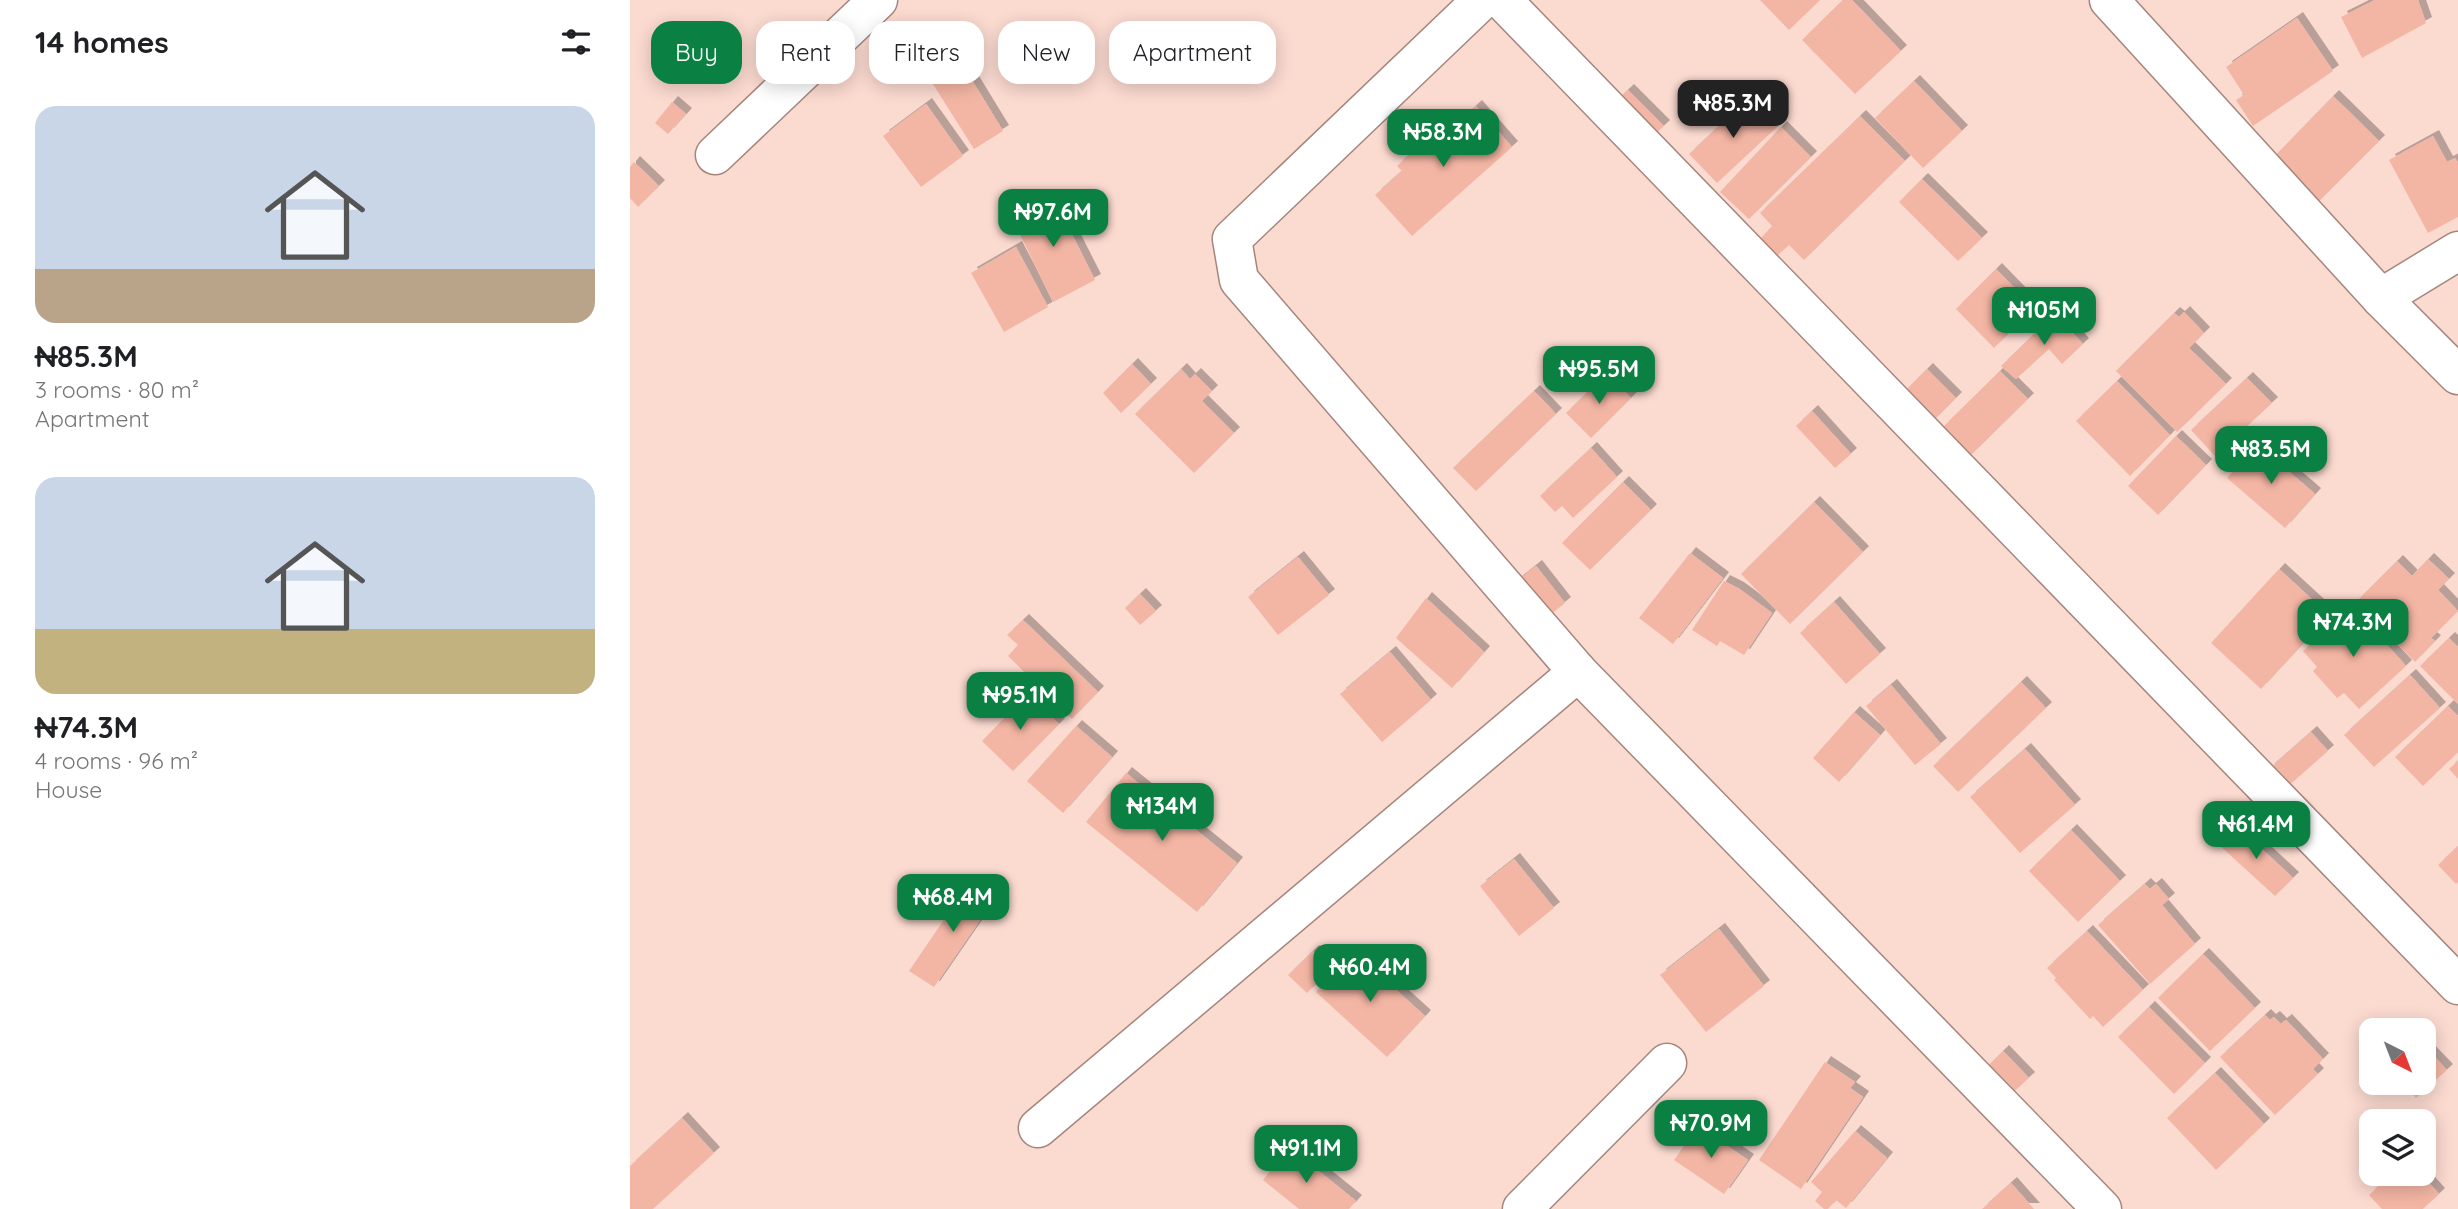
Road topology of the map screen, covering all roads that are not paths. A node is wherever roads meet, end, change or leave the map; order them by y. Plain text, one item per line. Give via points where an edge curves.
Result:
1 (878, 0) edge
2 (1482, 0) edge
3 (1502, 0) edge
4 (2109, 0) edge
5 (715, 155) dead end
6 (2458, 251) edge
7 (2381, 298) junction
8 (2458, 375) edge
9 (1578, 672) junction
10 (2458, 985) edge
11 (1667, 1063) dead end
12 (1038, 1128) dead end
13 (1521, 1209) edge
14 (2102, 1209) edge

1 - 5 street
2 - 9 street via 1232,239 1238,280
3 - 10 street
4 - 7 street
6 - 7 street
7 - 8 street
9 - 12 street
9 - 14 street
11 - 13 street

